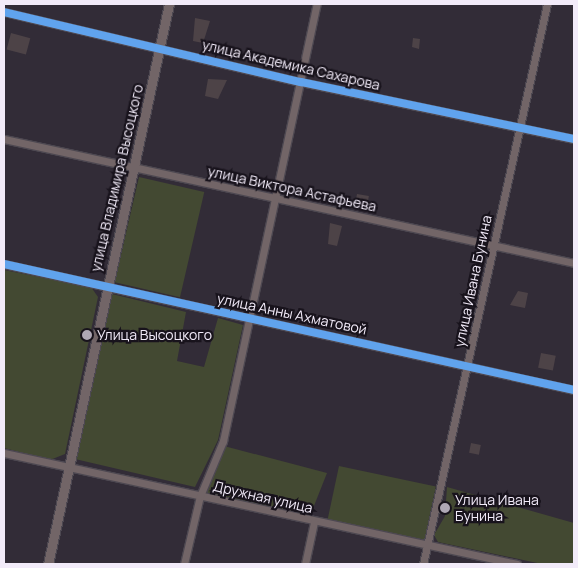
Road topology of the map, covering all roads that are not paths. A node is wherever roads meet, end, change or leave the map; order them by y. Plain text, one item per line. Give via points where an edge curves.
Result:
1 (169, 4) edge
2 (317, 4) edge
3 (547, 4) edge
4 (4, 12) edge
5 (160, 46) junction
6 (301, 82) junction
7 (520, 126) junction
8 (4, 139) edge
9 (574, 139) edge
10 (132, 167) junction
11 (276, 198) junction
12 (494, 246) junction
13 (574, 263) edge
14 (4, 264) edge
15 (105, 286) junction
16 (251, 318) junction
17 (468, 365) junction
18 (574, 390) edge
19 (4, 453) edge
20 (68, 466) junction
21 (200, 496) junction
22 (314, 522) junction
23 (427, 546) junction
24 (48, 564) edge
25 (184, 564) edge
26 (305, 564) edge
27 (423, 564) edge
28 (517, 564) edge

1 - 5 street, улица Владимира Высоцкого
2 - 6 street
3 - 7 street, улица Ивана Бунина
4 - 5 street, улица Академика Сахарова
5 - 6 street, улица Академика Сахарова
5 - 10 street, улица Владимира Высоцкого
6 - 7 street, улица Академика Сахарова
6 - 11 street
7 - 9 street, улица Академика Сахарова
7 - 12 street, улица Ивана Бунина
8 - 10 street, улица Виктора Астафьева
10 - 11 street, улица Виктора Астафьева
10 - 15 street, улица Владимира Высоцкого
11 - 12 street, улица Виктора Астафьева
11 - 16 street
12 - 13 street, улица Виктора Астафьева
12 - 17 street, улица Ивана Бунина
14 - 15 street, улица Анны Ахматовой
15 - 16 street, улица Анны Ахматовой
15 - 20 street, улица Владимира Высоцкого
16 - 17 street, улица Анны Ахматовой
16 - 21 street via 223,441
17 - 18 street, улица Анны Ахматовой
17 - 23 street, улица Ивана Бунина
19 - 20 street, Дружная улица
20 - 21 street, Дружная улица
20 - 24 street, улица Владимира Высоцкого
21 - 22 street, Дружная улица
21 - 25 street
22 - 23 street, Дружная улица
22 - 26 street
23 - 27 street, улица Ивана Бунина
23 - 28 street, Дружная улица

